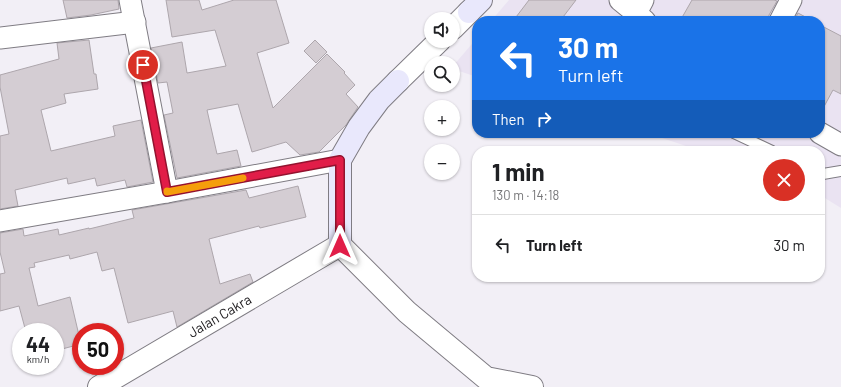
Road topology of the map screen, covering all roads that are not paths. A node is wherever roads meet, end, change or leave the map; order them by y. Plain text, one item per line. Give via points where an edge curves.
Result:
1 (130, 0) edge
2 (620, 0) edge
3 (791, 0) edge
4 (475, 6) edge
5 (641, 14) edge
6 (783, 16) edge
7 (460, 21) edge
8 (135, 22) junction
9 (0, 38) edge
10 (432, 48) edge
11 (398, 81) joint
12 (825, 136) edge
13 (745, 138) edge
14 (841, 145) edge
15 (761, 146) edge
16 (340, 160) junction
17 (841, 171) edge
18 (825, 174) edge
19 (167, 192) junction
20 (0, 221) edge
21 (340, 246) junction
22 (99, 387) edge
23 (532, 387) edge

1 - 8 street
2 - 5 street
3 - 6 street
4 - 7 street
8 - 9 street
8 - 19 street
10 - 11 street
11 - 16 main road via 379,100 359,127
12 - 14 street
13 - 15 lane
16 - 19 street
16 - 21 main road
17 - 18 lane
19 - 20 street
21 - 22 street, Jalan Cakra
21 - 23 street via 407,312 486,378

